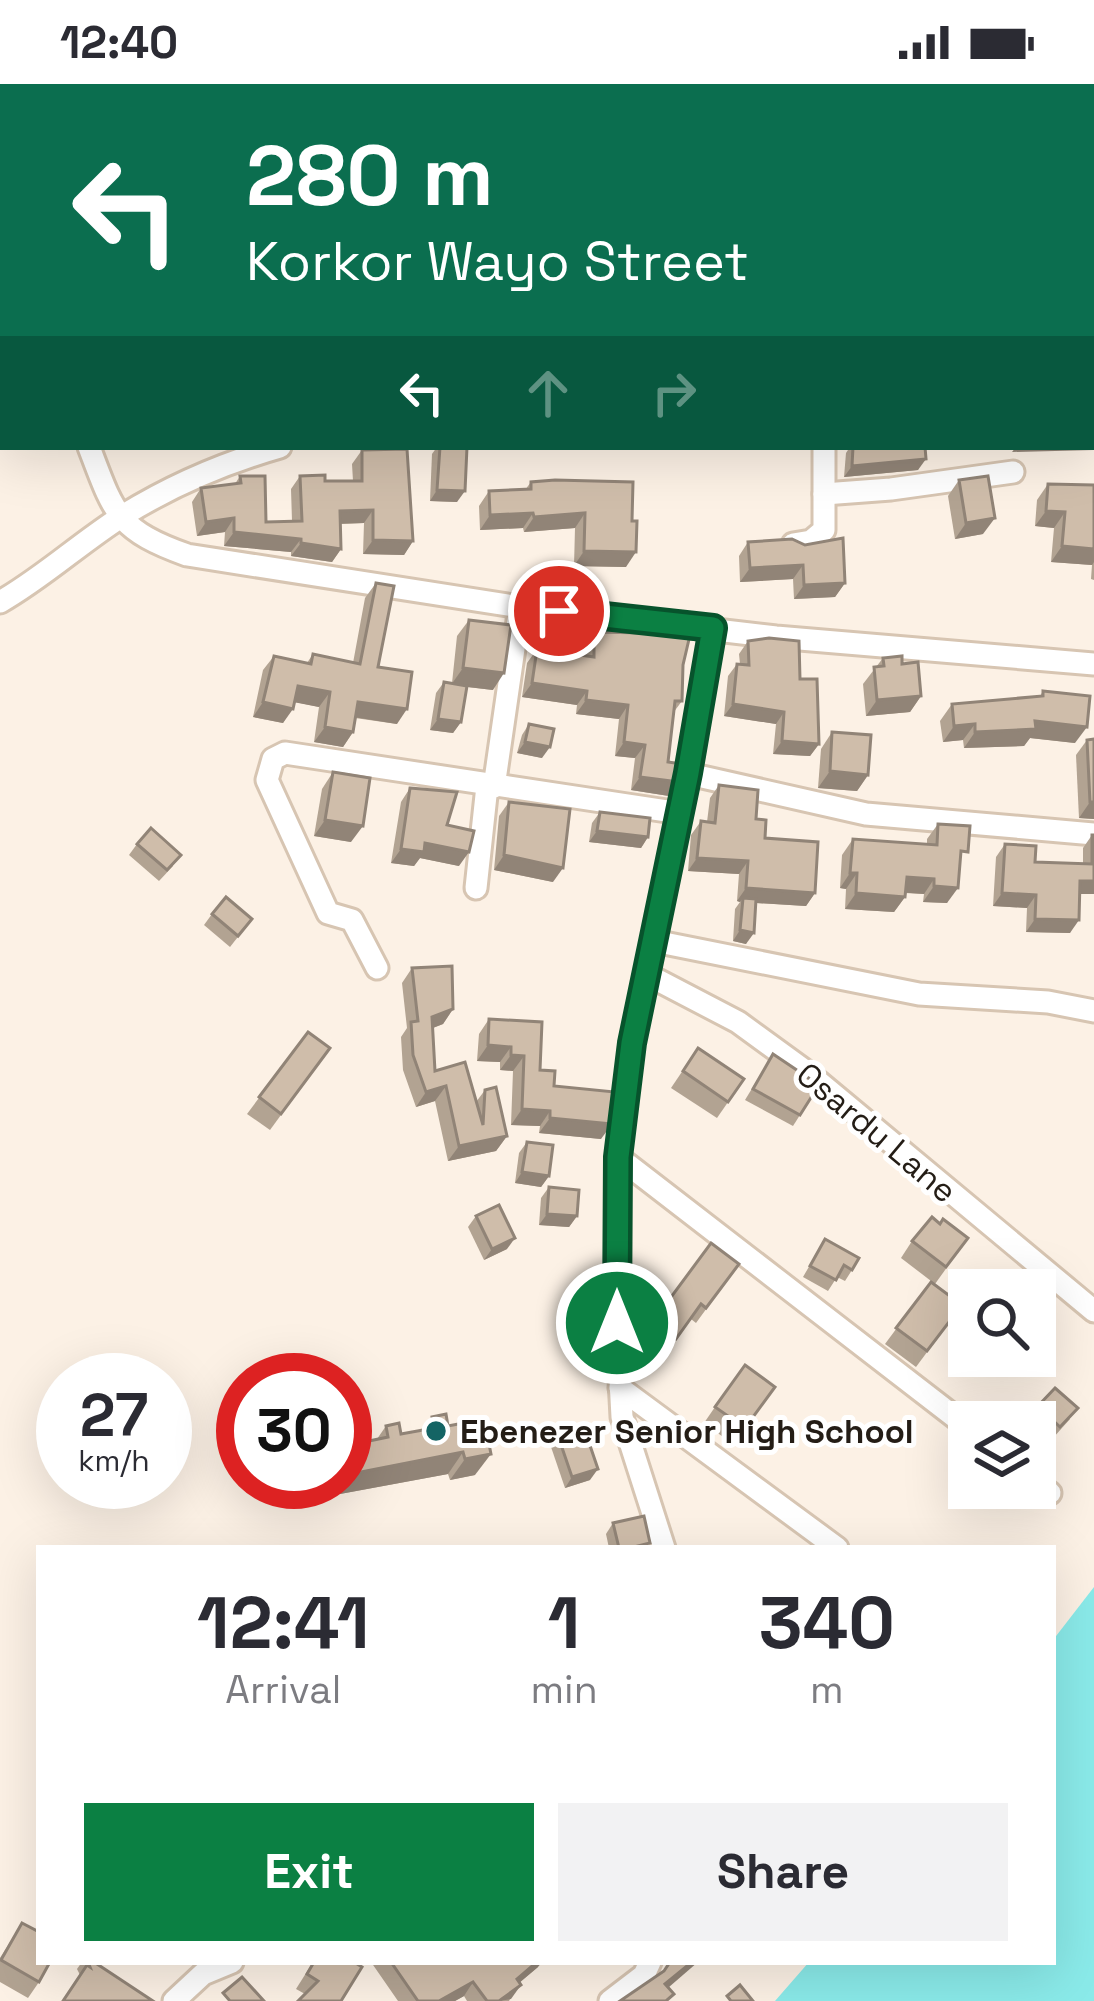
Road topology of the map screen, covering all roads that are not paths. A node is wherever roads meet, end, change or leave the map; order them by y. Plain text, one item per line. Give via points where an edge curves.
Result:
1 (90, 450) edge
2 (269, 450) edge
3 (824, 450) edge
4 (1013, 472) dead end
5 (824, 494) junction
6 (120, 518) junction
7 (793, 544) edge
8 (0, 602) edge
9 (520, 607) junction
10 (713, 628) junction
11 (1094, 664) edge
12 (688, 773) junction
13 (490, 787) junction
14 (680, 814) junction
15 (1094, 834) edge
16 (476, 888) dead end
17 (654, 940) junction
18 (377, 968) dead end
19 (646, 974) junction
20 (1094, 1011) edge
21 (618, 1157) junction
22 (1094, 1311) edge
23 (620, 1388) junction
24 (948, 1412) edge
25 (663, 1545) edge
26 (833, 1545) edge
27 (225, 1965) edge
28 (649, 1965) edge
29 (174, 2001) edge
30 (610, 2001) edge

1 - 6 street
2 - 6 street
3 - 5 street
4 - 5 street
5 - 7 street via 824,530
6 - 8 street
6 - 9 street via 187,555
9 - 10 street
9 - 13 street
10 - 11 street
10 - 12 street
12 - 14 street
12 - 15 street via 866,814
13 - 14 street
13 - 16 street
13 - 18 street via 285,753 272,759 267,779 328,913 352,920
14 - 17 street
17 - 19 street
17 - 20 street via 919,994
19 - 21 street
19 - 22 street, Osardu Lane via 738,1022 808,1073
21 - 23 street
21 - 24 street
23 - 25 street via 631,1452
23 - 26 street
27 - 29 street
28 - 30 street

